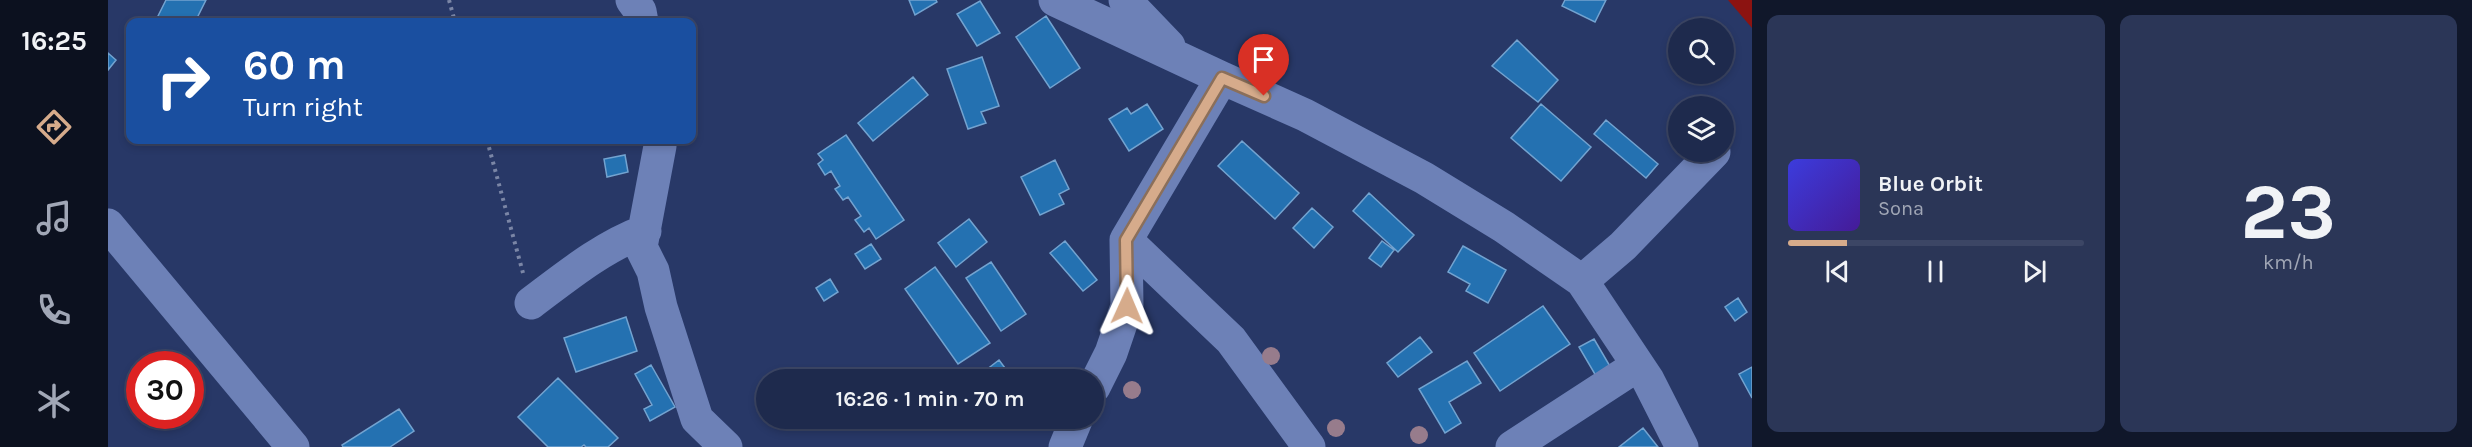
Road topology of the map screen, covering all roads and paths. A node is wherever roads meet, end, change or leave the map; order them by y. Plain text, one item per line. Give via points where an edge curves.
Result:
1 (449, 0) edge
2 (632, 0) edge
3 (1055, 0) edge
4 (1125, 0) edge
5 (454, 18) edge
6 (641, 18) edge
7 (1182, 59) junction
8 (1222, 78) junction
9 (488, 144) edge
10 (660, 144) edge
11 (1704, 162) edge
12 (108, 225) edge
13 (645, 231) junction
14 (1126, 240) junction
15 (1582, 281) junction
16 (531, 303) joint
17 (1638, 365) junction
18 (1103, 369) edge
19 (293, 447) edge
20 (726, 447) edge
21 (1309, 447) edge
22 (1512, 447) edge
23 (1682, 447) edge

1 - 5 path
2 - 6 street
3 - 7 street
4 - 7 street
7 - 8 street
8 - 14 street
8 - 15 street via 1305,115 1424,178
9 - 16 path
10 - 13 street
11 - 15 street via 1623,246
12 - 19 street
13 - 16 street via 592,257
13 - 20 street via 641,247 653,272 697,419
14 - 18 street via 1127,306
14 - 21 street via 1231,340
15 - 17 street
17 - 22 street
17 - 23 street

